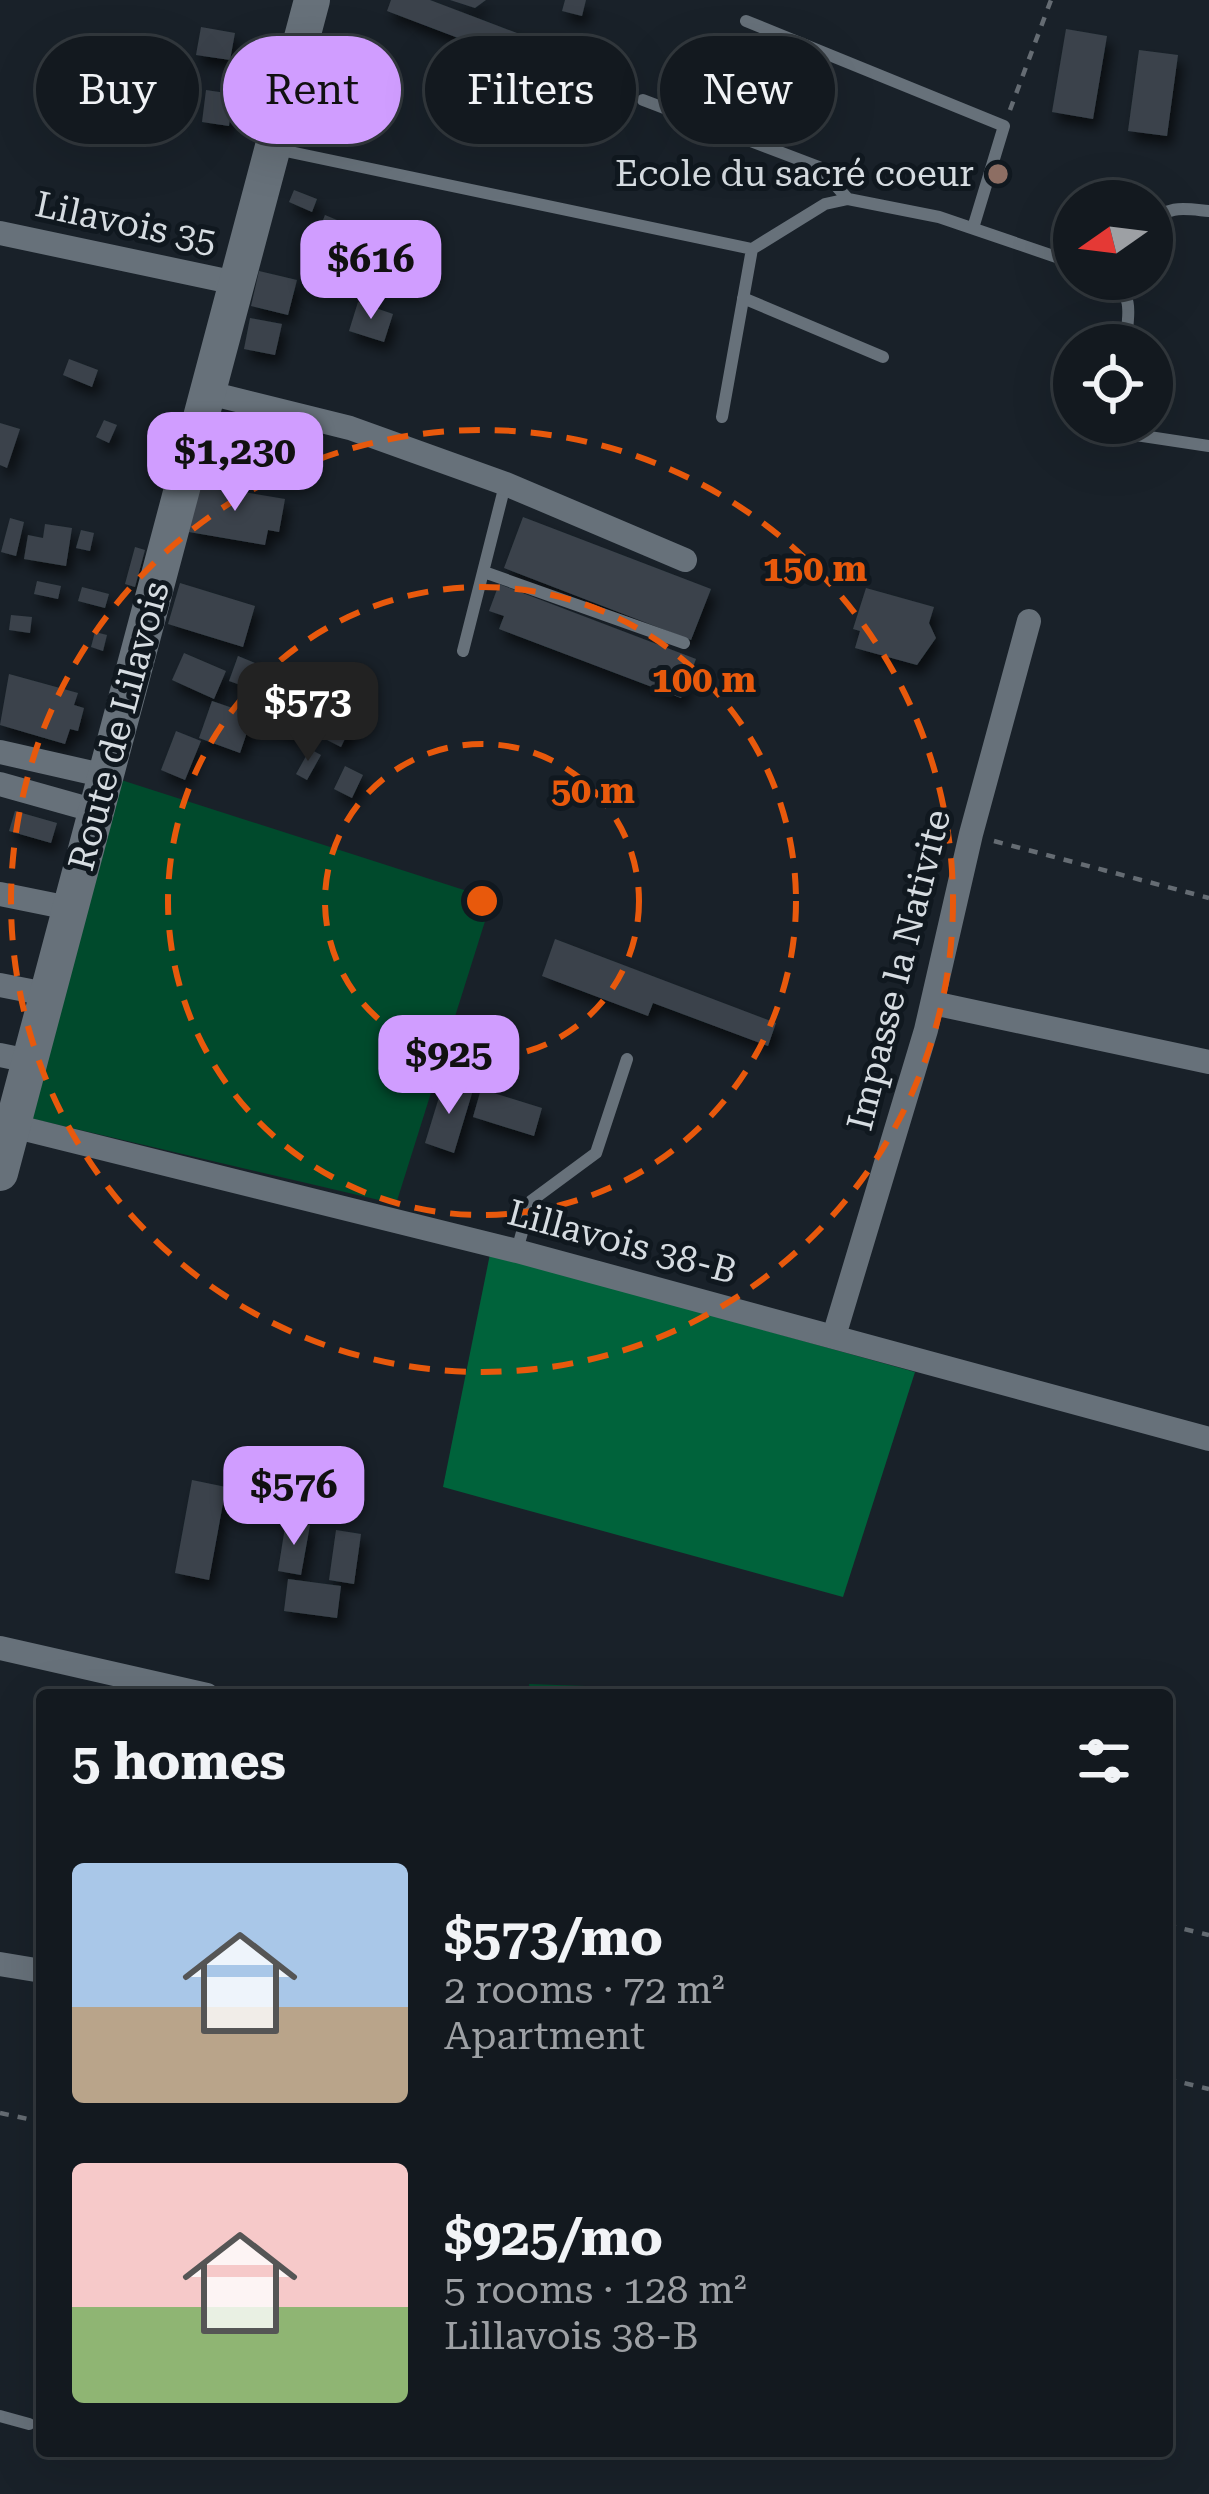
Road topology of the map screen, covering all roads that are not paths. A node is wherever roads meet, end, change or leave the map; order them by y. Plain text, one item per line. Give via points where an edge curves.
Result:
1 (312, 0) edge
2 (746, 21) dead end
3 (643, 100) dead end
4 (274, 149) junction
5 (848, 199) junction
6 (1173, 209) edge
7 (1209, 211) edge
8 (973, 229) junction
9 (0, 233) edge
10 (752, 249) junction
11 (1053, 256) edge
12 (236, 283) junction
13 (743, 298) junction
14 (883, 357) dead end
15 (209, 393) junction
16 (722, 417) dead end
17 (1173, 441) edge
18 (1209, 446) edge
19 (506, 484) junction
20 (685, 560) dead end
21 (484, 572) junction
22 (1029, 621) dead end
23 (684, 643) dead end
24 (463, 651) dead end
25 (0, 752) edge
26 (0, 784) edge
27 (101, 794) junction
28 (0, 894) edge
29 (69, 908) junction
30 (0, 985) edge
31 (46, 994) junction
32 (933, 1003) junction
33 (15, 1058) edge
34 (627, 1059) dead end
35 (1209, 1062) edge
36 (13, 1126) junction
37 (0, 1173) edge
38 (517, 1251) junction
39 (834, 1336) junction
40 (1209, 1439) edge
41 (0, 1648) edge
42 (181, 1689) edge
43 (0, 1964) edge
44 (36, 1970) edge
45 (0, 2416) edge
46 (29, 2424) dead end

1 - 4 main road, Route de Lilavois
2 - 8 lane via 1004,126
3 - 5 lane via 819,166
4 - 10 lane
4 - 12 main road, Route de Lilavois
5 - 8 lane
5 - 10 lane via 825,204
6 - 7 lane
8 - 11 lane
9 - 12 street, Lilavois 35
10 - 13 lane
12 - 15 main road, Route de Lilavois
13 - 14 lane
13 - 16 lane
15 - 19 street via 350,428
15 - 27 main road, Route de Lilavois
17 - 18 lane
19 - 20 street
19 - 21 lane
21 - 23 lane
21 - 24 lane
22 - 32 street, Impasse la Nativite
25 - 27 street
26 - 27 street
27 - 29 main road, Route de Lilavois
28 - 29 street
29 - 31 main road, Route de Lilavois
30 - 31 street
31 - 33 main road, Route de Lilavois
32 - 35 street
32 - 39 street, Impasse la Nativite
33 - 36 main road, Route de Lilavois
34 - 38 lane via 596,1153 531,1201
36 - 37 main road, Route de Lilavois
36 - 38 street, Lillavois 38-B
38 - 39 street, Lillavois 38-B
39 - 40 street, Lillavois 38-B
41 - 42 street
43 - 44 street
45 - 46 lane

